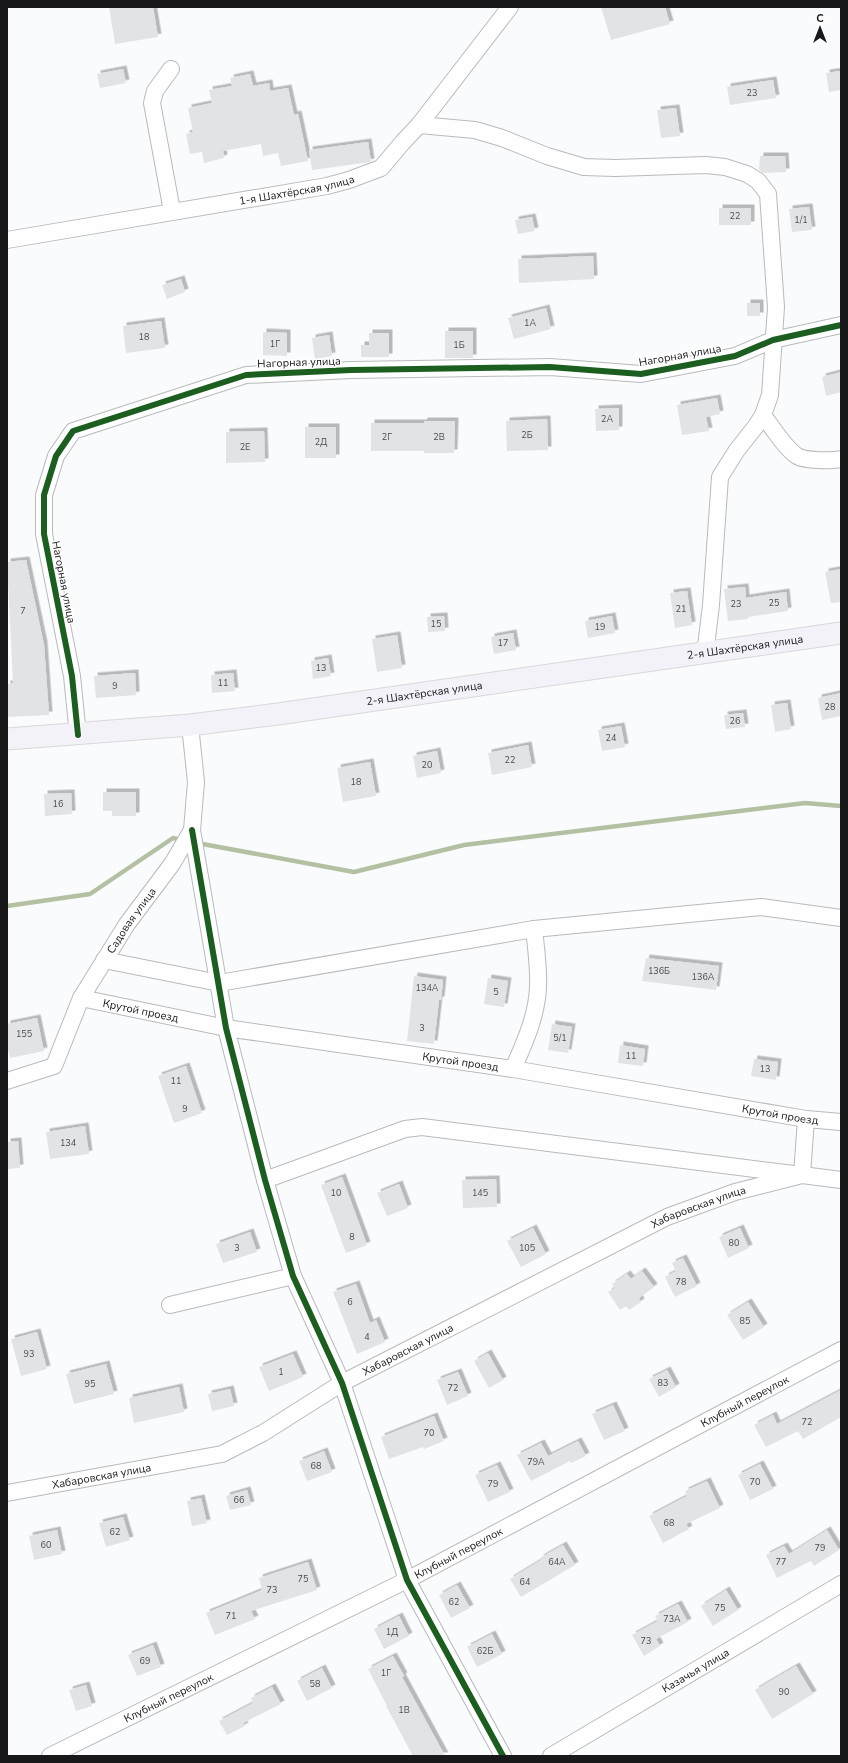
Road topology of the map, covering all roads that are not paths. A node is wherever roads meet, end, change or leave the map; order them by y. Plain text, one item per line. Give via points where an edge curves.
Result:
1 (510, 7) edge
2 (171, 69) dead end
3 (419, 126) junction
4 (172, 211) junction
5 (7, 240) edge
6 (841, 325) edge
7 (773, 340) junction
8 (763, 415) junction
9 (841, 459) edge
10 (841, 633) edge
11 (705, 654) junction
12 (190, 725) junction
13 (78, 735) junction
14 (7, 739) edge
15 (192, 830) junction
16 (841, 918) edge
17 (534, 929) junction
18 (104, 960) junction
19 (218, 983) junction
20 (81, 998) junction
21 (226, 1028) junction
22 (513, 1069) junction
23 (7, 1080) edge
24 (806, 1119) junction
25 (841, 1122) edge
26 (802, 1175) junction
27 (265, 1180) junction
28 (841, 1180) edge
29 (293, 1276) junction
30 (170, 1305) dead end
31 (841, 1350) edge
32 (342, 1383) junction
33 (7, 1493) edge
34 (407, 1580) junction
35 (841, 1584) edge
36 (50, 1756) edge
37 (503, 1756) edge
38 (551, 1756) edge

1 - 3 street, 1-я Шахтёрская улица
2 - 4 street via 155,91 152,103
3 - 4 street, 1-я Шахтёрская улица via 381,168 349,180 327,186
3 - 7 street via 476,130 584,167 706,165 725,167 747,174 758,181 768,194 776,307
4 - 5 street, 1-я Шахтёрская улица
6 - 7 street, Нагорная улица
7 - 8 street via 770,395
7 - 13 street, Нагорная улица via 735,356 641,374 550,367 350,370 246,375 73,431 56,456 44,495 44,534 72,676
8 - 9 street via 798,457 818,460
8 - 11 street via 720,477
10 - 11 main road, 2-я Шахтёрская улица
11 - 12 main road, 2-я Шахтёрская улица
12 - 13 main road, 2-я Шахтёрская улица
12 - 15 street, Садовая улица via 196,782
13 - 14 main road, 2-я Шахтёрская улица
15 - 18 street, Садовая улица via 172,864 127,924
15 - 19 street
16 - 17 street via 761,907
17 - 19 street
17 - 22 street via 538,988 531,1022
18 - 19 street
18 - 20 street, Садовая улица
19 - 21 street
20 - 21 street, Крутой проезд
20 - 23 street, Садовая улица via 54,1066
21 - 22 street, Крутой проезд
21 - 27 street
22 - 24 street, Крутой проезд
24 - 25 street, Крутой проезд
24 - 26 street
26 - 27 street via 422,1127 405,1129
26 - 28 street
26 - 32 street, Хабаровская улица via 735,1192 667,1217
27 - 29 street
29 - 30 street
29 - 32 street
31 - 34 street, Клубный переулок
32 - 33 street, Хабаровская улица via 263,1433 222,1454
32 - 34 street
34 - 36 street, Клубный переулок
34 - 37 street
35 - 38 street, Казачья улица

